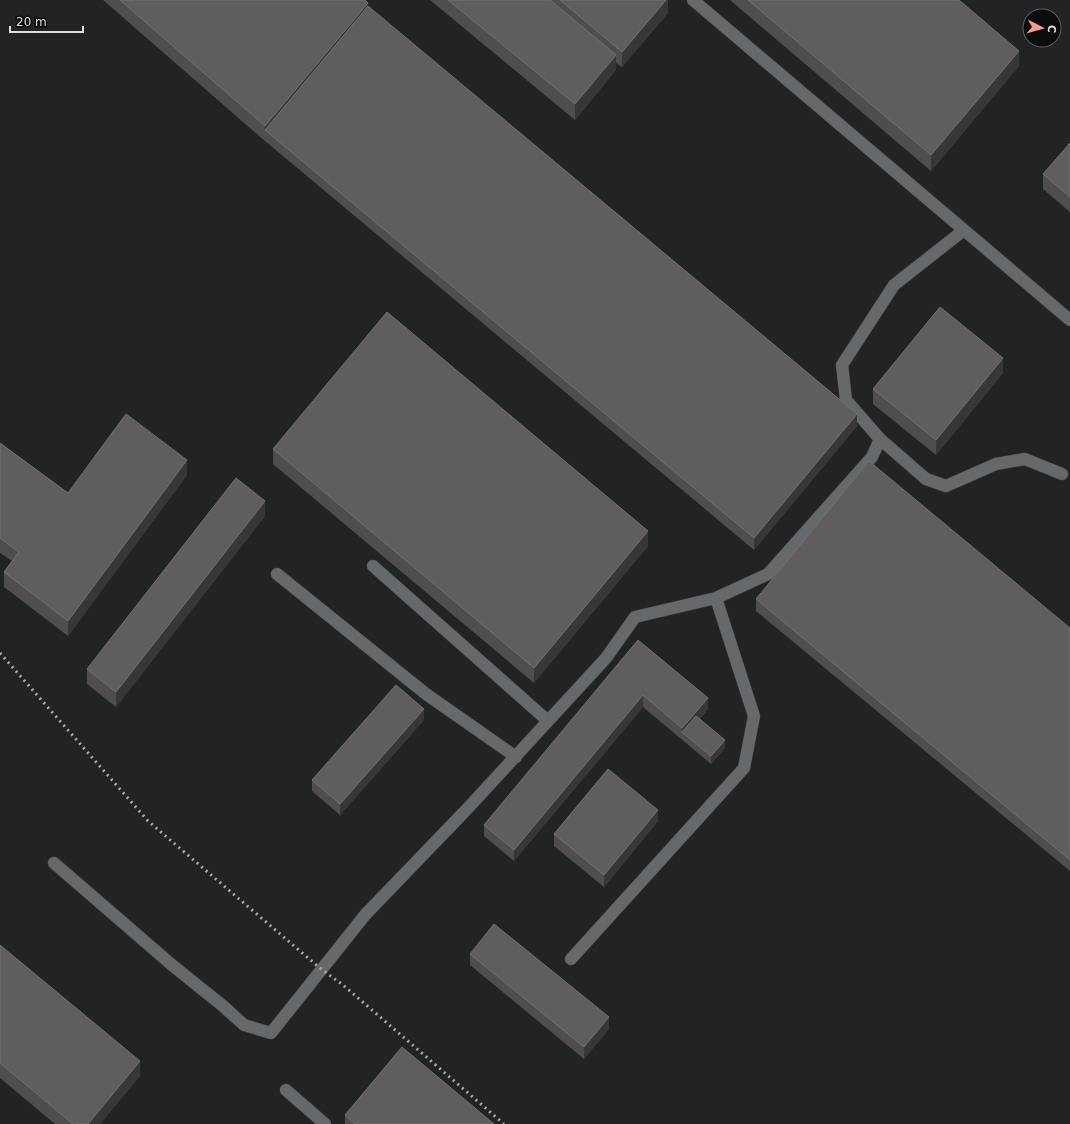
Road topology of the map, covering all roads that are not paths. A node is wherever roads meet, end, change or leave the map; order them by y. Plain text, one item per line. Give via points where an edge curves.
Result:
1 (693, 0) edge
2 (964, 230) junction
3 (1070, 320) edge
4 (880, 439) junction
5 (1062, 474) dead end
6 (373, 566) dead end
7 (277, 574) dead end
8 (716, 598) junction
9 (548, 721) junction
10 (516, 757) junction
11 (54, 863) dead end
12 (571, 959) dead end
13 (286, 1090) dead end
14 (325, 1124) edge

1 - 2 lane
2 - 3 lane
2 - 4 lane via 894,285 842,365 846,400
4 - 5 lane via 926,479 946,486 996,464 1025,459
4 - 8 lane via 872,457 768,574
6 - 9 lane
7 - 10 lane via 426,694
8 - 9 lane via 635,618 606,658
8 - 12 lane via 754,716 744,768
9 - 10 lane
10 - 11 lane via 365,915 270,1033 244,1025
13 - 14 lane

